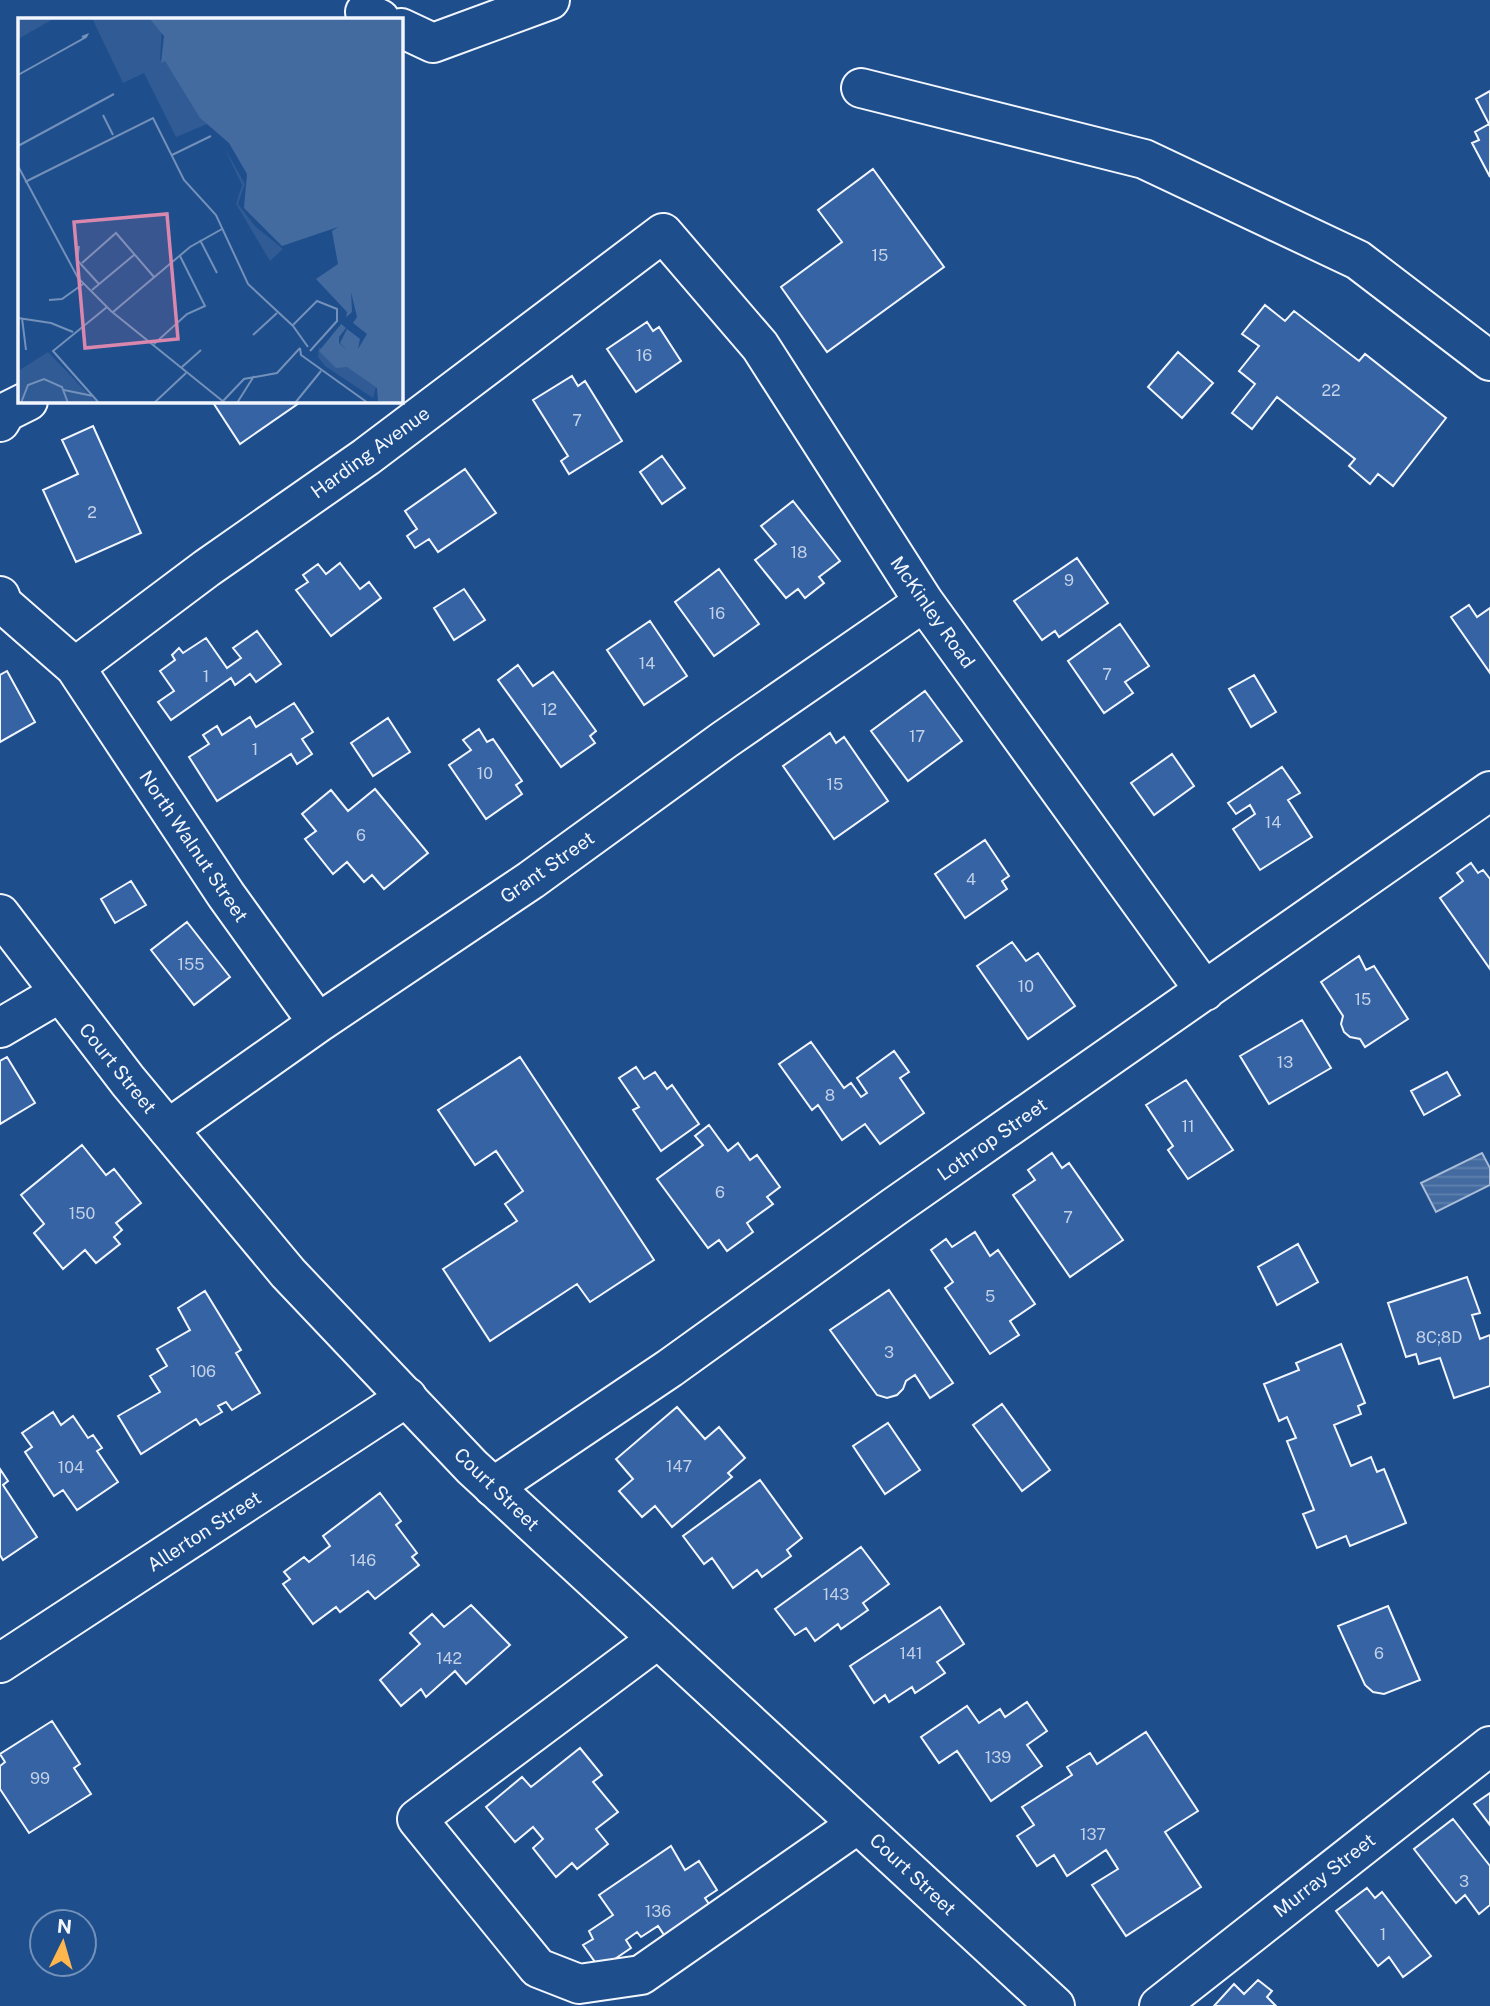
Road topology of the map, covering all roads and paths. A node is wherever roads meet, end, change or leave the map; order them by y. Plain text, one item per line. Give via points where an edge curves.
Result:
1 (550, 0) edge
2 (402, 28) edge
3 (861, 89) dead end
4 (663, 233) joint
5 (1490, 361) edge
6 (26, 402) edge
7 (0, 422) edge
8 (0, 596) edge
9 (924, 602) junction
10 (75, 667) junction
11 (1490, 791) edge
12 (0, 914) edge
13 (1205, 991) junction
14 (60, 993) junction
15 (318, 1023) junction
16 (0, 1028) edge
17 (168, 1129) junction
18 (407, 1397) junction
19 (493, 1487) junction
20 (658, 1639) junction
21 (0, 1663) edge
22 (1490, 1746) edge
23 (858, 1824) junction
24 (1055, 2006) edge
25 (1159, 2006) edge

1 - 2 street via 433,43
3 - 5 street via 1144,159 1358,260
4 - 9 street, McKinley Road via 760,346
4 - 10 street, Harding Avenue via 366,457
6 - 7 street via 6,412
8 - 10 street, North Walnut Street via 3,604
9 - 13 street, McKinley Road
9 - 15 street, Grant Street via 531,880
10 - 15 street, North Walnut Street via 226,895
11 - 13 street, Lothrop Street
12 - 14 street, Court Street
13 - 19 street, Lothrop Street via 670,1368
14 - 16 street
14 - 17 street, Court Street
15 - 17 street, Grant Street
17 - 18 street, Court Street via 288,1273
18 - 19 street, Court Street
18 - 21 street, Allerton Street
19 - 20 street, Court Street
20 - 23 street, Court Street
20 - 23 street via 417,1819 538,1968 579,1984 641,1975
22 - 25 street, Murray Street
23 - 24 street, Court Street

